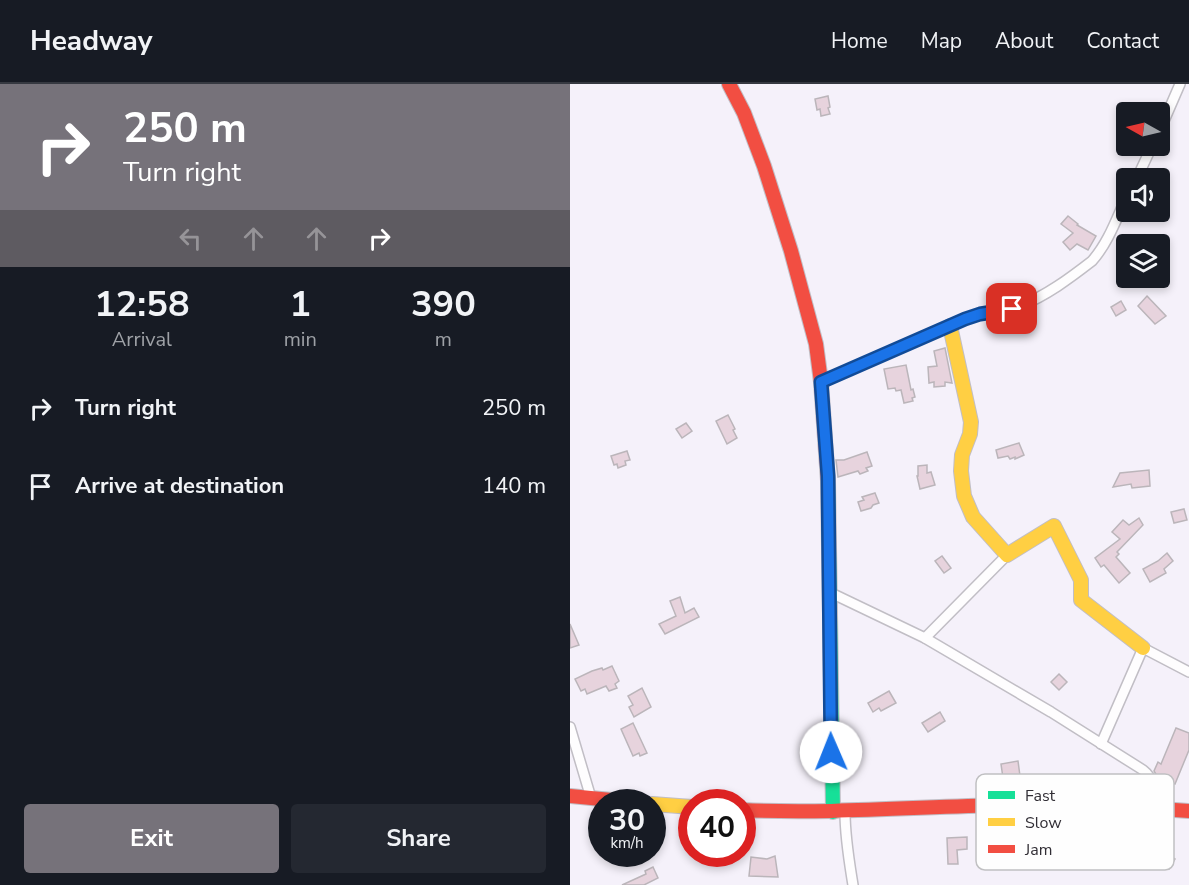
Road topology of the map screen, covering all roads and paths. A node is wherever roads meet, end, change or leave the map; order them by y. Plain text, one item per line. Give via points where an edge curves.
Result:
1 (729, 84) edge
2 (1180, 84) edge
3 (1170, 107) edge
4 (1116, 220) edge
5 (950, 326) junction
6 (821, 382) junction
7 (1007, 555) junction
8 (829, 592) junction
9 (925, 638) junction
10 (1143, 648) junction
11 (1189, 672) edge
12 (570, 727) edge
13 (1101, 744) junction
14 (1148, 774) edge
15 (588, 789) edge
16 (570, 796) edge
17 (588, 798) edge
18 (976, 807) edge
19 (756, 810) edge
20 (1174, 810) edge
21 (1189, 811) edge
22 (839, 812) junction
23 (853, 885) edge

1 - 6 main road via 755,138 791,250 816,344
2 - 3 street
4 - 5 street via 1098,255 1050,290 1012,309 980,314
5 - 6 street
5 - 7 main road via 971,422 962,455 964,496 981,528
6 - 8 main road via 828,476
7 - 9 street
7 - 10 main road via 1054,526 1081,580 1081,600
8 - 9 street
8 - 22 main road via 831,730
9 - 13 street
10 - 11 street
10 - 13 street
12 - 15 street
13 - 14 street
16 - 17 main road
18 - 22 main road
19 - 22 main road
20 - 21 main road
22 - 23 street

